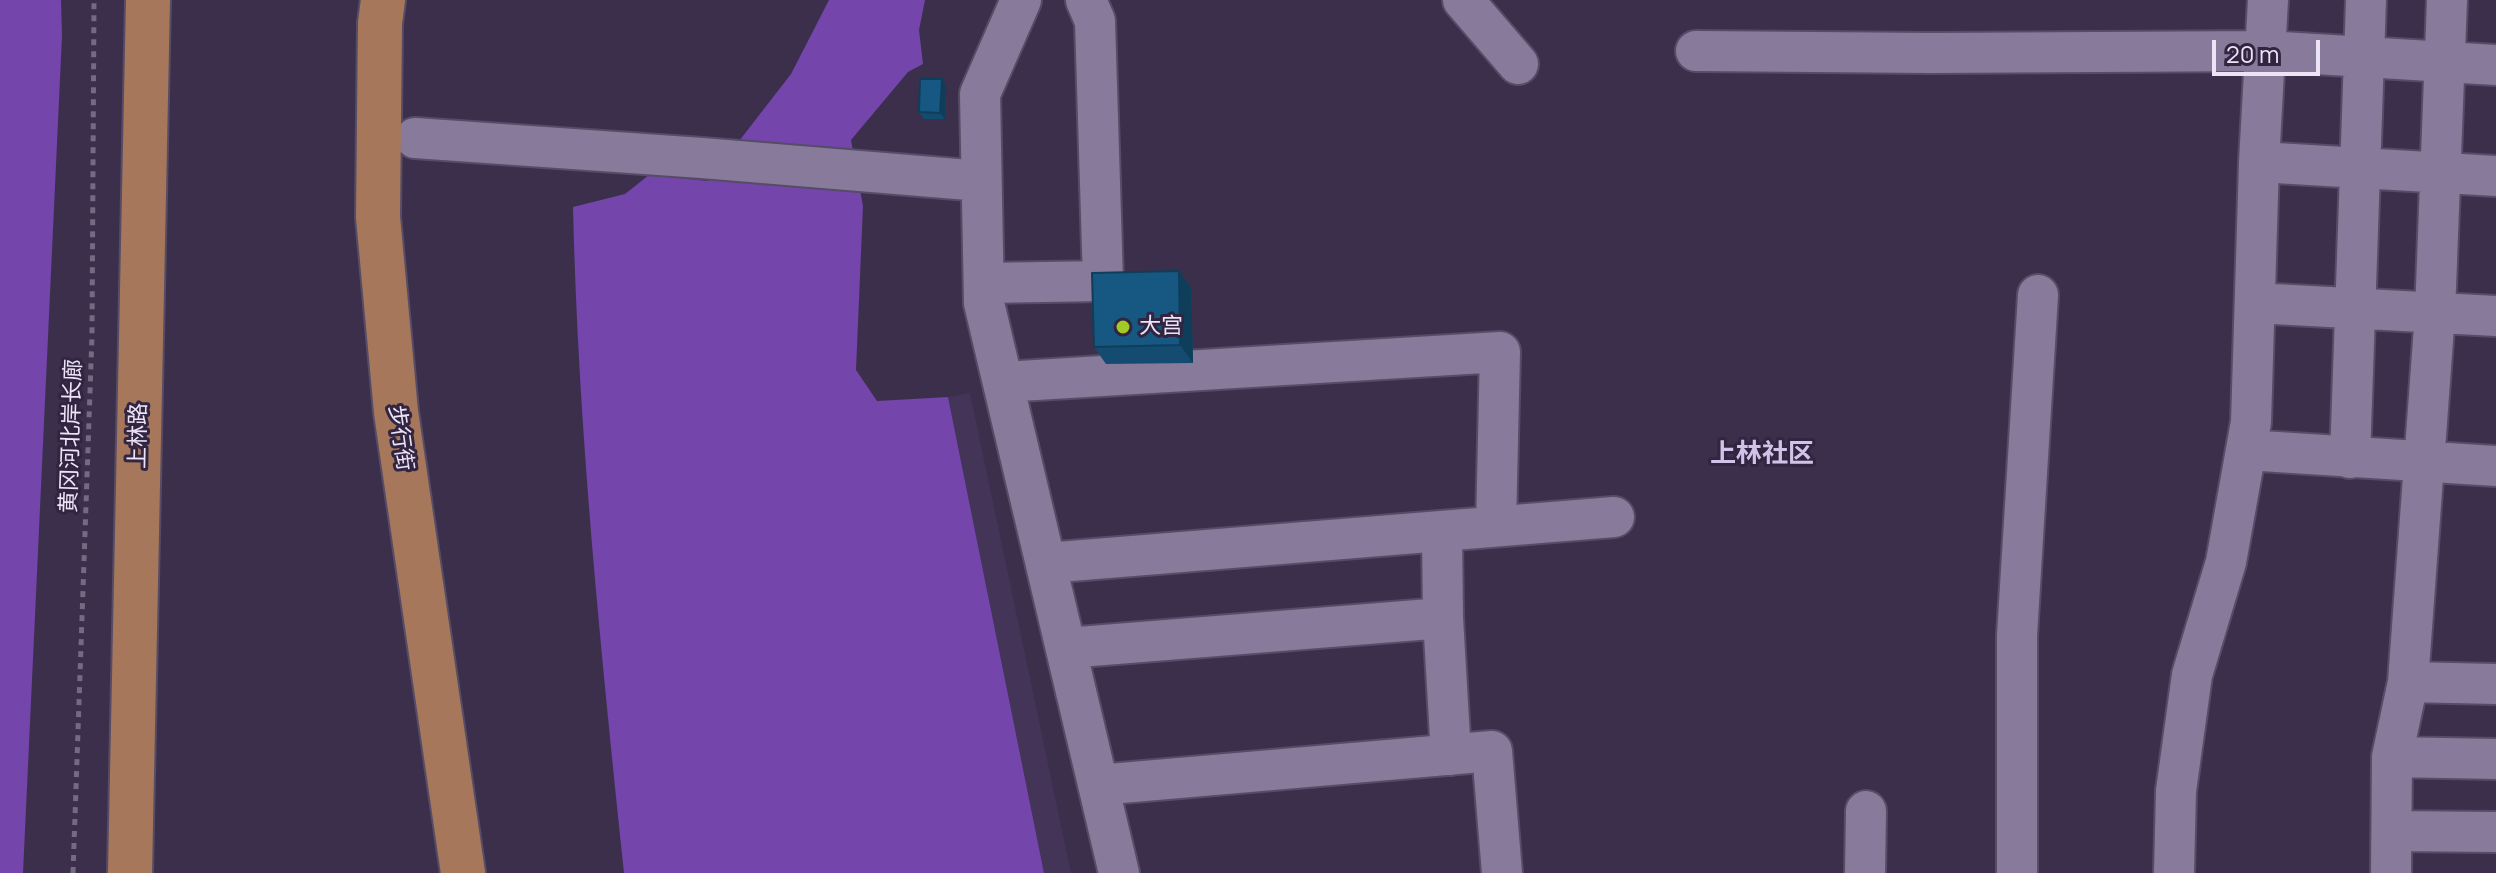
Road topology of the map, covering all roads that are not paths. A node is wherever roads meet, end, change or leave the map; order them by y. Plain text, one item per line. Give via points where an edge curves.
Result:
1 (148, 0) edge
2 (383, 0) edge
3 (1021, 0) edge
4 (1086, 0) edge
5 (1463, 0) edge
6 (2268, 0) edge
7 (2366, 0) edge
8 (2447, 0) edge
9 (1696, 51) dead end
10 (2266, 51) junction
11 (2365, 57) junction
12 (2444, 62) junction
13 (1518, 64) dead end
14 (2496, 65) edge
15 (415, 138) dead end
16 (2259, 162) junction
17 (2361, 168) junction
18 (2441, 173) junction
19 (2496, 176) edge
20 (981, 181) junction
21 (984, 283) junction
22 (2038, 295) dead end
23 (2255, 303) junction
24 (2355, 309) junction
25 (2435, 313) junction
26 (2496, 316) edge
27 (1003, 382) junction
28 (2246, 450) junction
29 (2350, 458) junction
30 (2425, 463) junction
31 (2496, 466) edge
32 (1614, 517) dead end
33 (1496, 526) junction
34 (1442, 531) junction
35 (1046, 563) junction
36 (1443, 618) junction
37 (1066, 648) junction
38 (2408, 682) junction
39 (2496, 684) edge
40 (1451, 755) junction
41 (2392, 757) junction
42 (2496, 759) edge
43 (1098, 785) junction
44 (1866, 811) dead end
45 (2392, 831) junction
46 (2496, 832) edge
47 (130, 873) edge
48 (463, 873) edge
49 (1119, 873) edge
50 (1502, 873) edge
51 (1865, 873) edge
52 (2017, 873) edge
53 (2174, 873) edge
54 (2391, 873) edge

1 - 47 main road, 上林路
2 - 48 main road, 步行街 via 378,217 396,412
3 - 20 street via 980,94
4 - 21 street via 1095,21 1103,281
5 - 13 street
6 - 10 street
7 - 11 street
8 - 12 street
9 - 10 street
10 - 11 street
10 - 16 street
11 - 12 street
11 - 17 street
12 - 14 street
12 - 18 street
15 - 20 street
16 - 17 street
16 - 23 street
17 - 18 street
17 - 24 street
18 - 19 street
18 - 25 street
20 - 21 street
21 - 27 street
22 - 52 street via 2017,635
23 - 24 street
23 - 28 street
24 - 25 street
24 - 29 street
25 - 26 street
25 - 30 street
27 - 33 street via 1500,352
27 - 35 street
28 - 29 street
28 - 53 street via 2226,562 2192,675 2176,791
29 - 30 street
30 - 31 street
30 - 38 street
32 - 33 street
33 - 34 street
34 - 35 street
34 - 36 street
35 - 37 street
36 - 37 street
36 - 40 street
37 - 43 street
38 - 39 street
38 - 41 street
40 - 43 street
40 - 50 street via 1492,751
41 - 42 street
41 - 45 street
43 - 49 street
44 - 51 street
45 - 46 street
45 - 54 street

